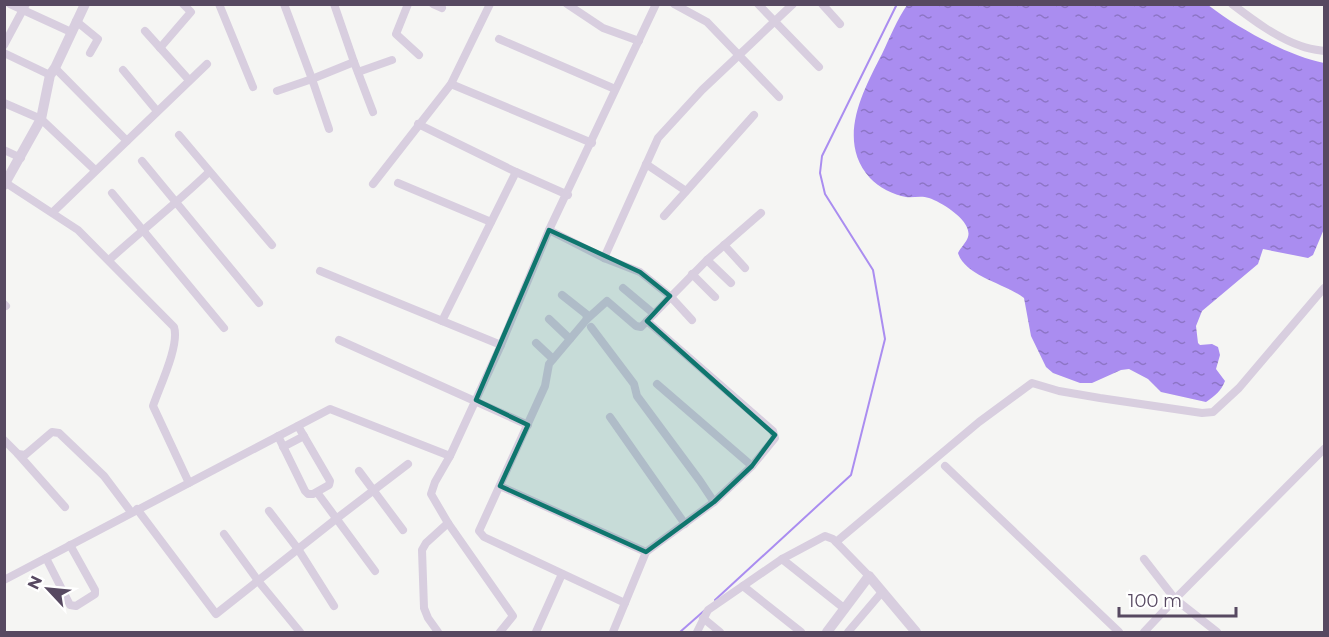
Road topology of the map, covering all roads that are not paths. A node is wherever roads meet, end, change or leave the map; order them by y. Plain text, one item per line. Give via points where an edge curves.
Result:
1 (10, 4) edge
2 (85, 4) edge
3 (183, 4) edge
4 (219, 4) edge
5 (284, 4) edge
6 (334, 4) edge
7 (408, 4) edge
8 (490, 4) edge
9 (567, 4) edge
10 (657, 4) edge
11 (674, 4) edge
12 (758, 4) edge
13 (793, 4) edge
14 (822, 4) edge
15 (1232, 4) edge
16 (25, 7) edge
17 (76, 21) junction
18 (774, 22) junction
19 (840, 24) dead end
20 (71, 32) junction
21 (145, 32) dead end
22 (499, 39) dead end
23 (639, 41) junction
24 (4, 45) edge
25 (160, 48) junction
26 (1324, 51) edge
27 (4, 53) edge
28 (90, 53) dead end
29 (419, 55) dead end
30 (739, 56) junction
31 (392, 60) dead end
32 (354, 62) junction
33 (207, 64) dead end
34 (819, 67) dead end
35 (123, 70) dead end
36 (53, 71) junction
37 (358, 72) junction
38 (189, 80) junction
39 (312, 80) junction
40 (451, 84) junction
41 (253, 87) dead end
42 (615, 89) junction
43 (278, 91) dead end
44 (779, 97) dead end
45 (4, 103) edge
46 (157, 111) junction
47 (373, 112) dead end
48 (754, 115) dead end
49 (41, 119) junction
50 (418, 124) junction
51 (329, 129) dead end
52 (179, 135) dead end
53 (127, 141) junction
54 (591, 143) junction
55 (4, 150) edge
56 (21, 158) junction
57 (142, 161) dead end
58 (646, 164) junction
59 (94, 170) junction
60 (209, 172) junction
61 (516, 172) junction
62 (398, 183) dead end
63 (5, 184) edge
64 (373, 184) dead end
65 (686, 192) junction
66 (112, 193) dead end
67 (568, 195) junction
68 (176, 204) junction
69 (53, 212) junction
70 (761, 213) dead end
71 (664, 216) dead end
72 (491, 222) junction
73 (142, 230) junction
74 (549, 230) junction
75 (272, 245) dead end
76 (724, 245) junction
77 (604, 258) junction
78 (109, 260) junction
79 (707, 260) junction
80 (745, 268) dead end
81 (320, 271) dead end
82 (692, 274) junction
83 (731, 283) dead end
84 (623, 288) dead end
85 (1324, 288) edge
86 (562, 295) dead end
87 (670, 296) junction
88 (715, 297) dead end
89 (259, 303) dead end
90 (654, 314) junction
91 (549, 319) dead end
92 (692, 320) dead end
93 (442, 321) junction
94 (647, 321) junction
95 (589, 323) junction
96 (224, 327) dead end
97 (570, 339) junction
98 (339, 340) dead end
99 (536, 344) dead end
100 (501, 345) junction
101 (553, 359) junction
102 (657, 384) dead end
103 (476, 400) junction
104 (610, 417) dead end
105 (528, 425) junction
106 (298, 426) junction
107 (287, 431) junction
108 (278, 436) junction
109 (304, 436) junction
110 (4, 440) edge
111 (293, 441) junction
112 (284, 447) junction
113 (1324, 449) edge
114 (18, 454) junction
115 (450, 456) junction
116 (408, 464) dead end
117 (752, 466) junction
118 (945, 466) dead end
119 (360, 471) dead end
120 (189, 483) junction
121 (500, 486) junction
122 (373, 491) junction
123 (319, 495) dead end
124 (714, 502) junction
125 (65, 507) dead end
126 (134, 511) junction
127 (269, 511) dead end
128 (336, 519) junction
129 (448, 523) junction
130 (685, 524) junction
131 (403, 530) dead end
132 (224, 534) dead end
133 (836, 542) junction
134 (69, 545) junction
135 (298, 549) junction
136 (646, 552) junction
137 (46, 558) junction
138 (782, 559) junction
139 (1144, 559) dead end
140 (375, 571) dead end
141 (562, 574) junction
142 (868, 576) junction
143 (6, 577) edge
144 (259, 582) junction
145 (743, 586) junction
146 (882, 592) junction
147 (1175, 598) junction
148 (625, 603) junction
149 (334, 606) dead end
150 (845, 609) junction
151 (703, 618) junction
152 (300, 633) edge
153 (438, 633) edge
154 (500, 633) edge
155 (536, 633) edge
156 (613, 633) edge
157 (697, 633) edge
158 (720, 633) edge
159 (801, 633) edge
160 (826, 633) edge
161 (848, 633) edge
162 (916, 633) edge
163 (1119, 633) edge
164 (1144, 633) edge
165 (1217, 633) edge

1 - 16 street
2 - 17 street
3 - 25 street via 191,12
4 - 41 street
5 - 39 street
6 - 32 street
7 - 29 street via 396,34
8 - 40 street
9 - 23 street via 603,28
10 - 23 street
11 - 30 street via 707,22
12 - 18 street
13 - 18 street
14 - 19 street
15 - 26 street via 1290,42
16 - 20 street
16 - 24 street
17 - 20 street
17 - 28 street via 98,39
18 - 30 street
18 - 34 street
20 - 36 street
21 - 25 street
22 - 42 street
23 - 42 street
25 - 38 street
27 - 36 street
30 - 44 street
30 - 58 street via 658,138
31 - 37 street
32 - 37 street
32 - 39 street
33 - 38 street
35 - 46 street
36 - 49 street
36 - 53 street
37 - 47 street
38 - 46 street
39 - 43 street
39 - 51 street
40 - 50 street
40 - 54 street
42 - 54 street
45 - 49 street
46 - 53 street
48 - 65 street
49 - 56 street
49 - 59 street
50 - 61 street
50 - 64 street
52 - 60 street
53 - 59 street
54 - 67 street
55 - 56 street
56 - 63 street
57 - 68 street
58 - 65 street
58 - 77 street
59 - 69 street
60 - 68 street
60 - 75 street
61 - 67 street
61 - 72 street
62 - 72 street
63 - 69 street
65 - 71 street
66 - 73 street
67 - 74 street
68 - 73 street
68 - 89 street
69 - 78 street
70 - 76 street
72 - 93 street
73 - 78 street
73 - 96 street
74 - 77 street
74 - 100 street
76 - 79 street
76 - 80 street
77 - 87 street via 640,272
78 - 120 street via 174,327 174,345 153,406
79 - 82 street
79 - 83 street
81 - 93 street
82 - 87 street
82 - 88 street
84 - 90 street
85 - 133 street via 1239,388 1213,412 1100,398 1032,383 979,422
86 - 95 street via 586,314
87 - 90 street
87 - 92 street
90 - 94 street
91 - 97 street
93 - 100 street
94 - 95 street via 636,326 607,301
94 - 117 street via 773,431 775,438
95 - 97 street
95 - 124 street
97 - 101 street
98 - 103 street
99 - 101 street
100 - 103 street
101 - 105 street
102 - 117 street
103 - 105 street
103 - 115 street
104 - 130 street
105 - 121 street
106 - 107 street
106 - 109 street
106 - 115 street via 330,409
107 - 108 street
107 - 111 street
108 - 112 street
108 - 120 street
109 - 111 street
109 - 112 street via 330,481 313,494 308,494
110 - 114 street
111 - 112 street
113 - 147 street
114 - 125 street
114 - 126 street via 25,455 56,431
115 - 129 street via 431,494
116 - 122 street
117 - 124 street
118 - 163 street
119 - 122 street
120 - 126 street
121 - 136 street
121 - 141 street via 479,531 484,537
122 - 128 street
122 - 131 street
123 - 128 street
124 - 130 street
126 - 134 street
126 - 144 street via 216,614
127 - 135 street
128 - 135 street
128 - 140 street
129 - 153 street via 422,550 424,608
129 - 154 street via 513,616
130 - 136 street
132 - 144 street
133 - 138 street via 825,536
133 - 142 street
134 - 137 street
134 - 137 street via 95,590 93,597 70,605
135 - 144 street
135 - 149 street
136 - 148 street
137 - 143 street
138 - 145 street
138 - 150 street
139 - 147 street
141 - 148 street
141 - 155 street
142 - 146 street
142 - 150 street
144 - 152 street
145 - 151 street via 708,610
145 - 159 street
146 - 161 street
146 - 162 street
147 - 164 street
147 - 165 street
148 - 156 street
150 - 160 street
151 - 157 street
151 - 158 street

